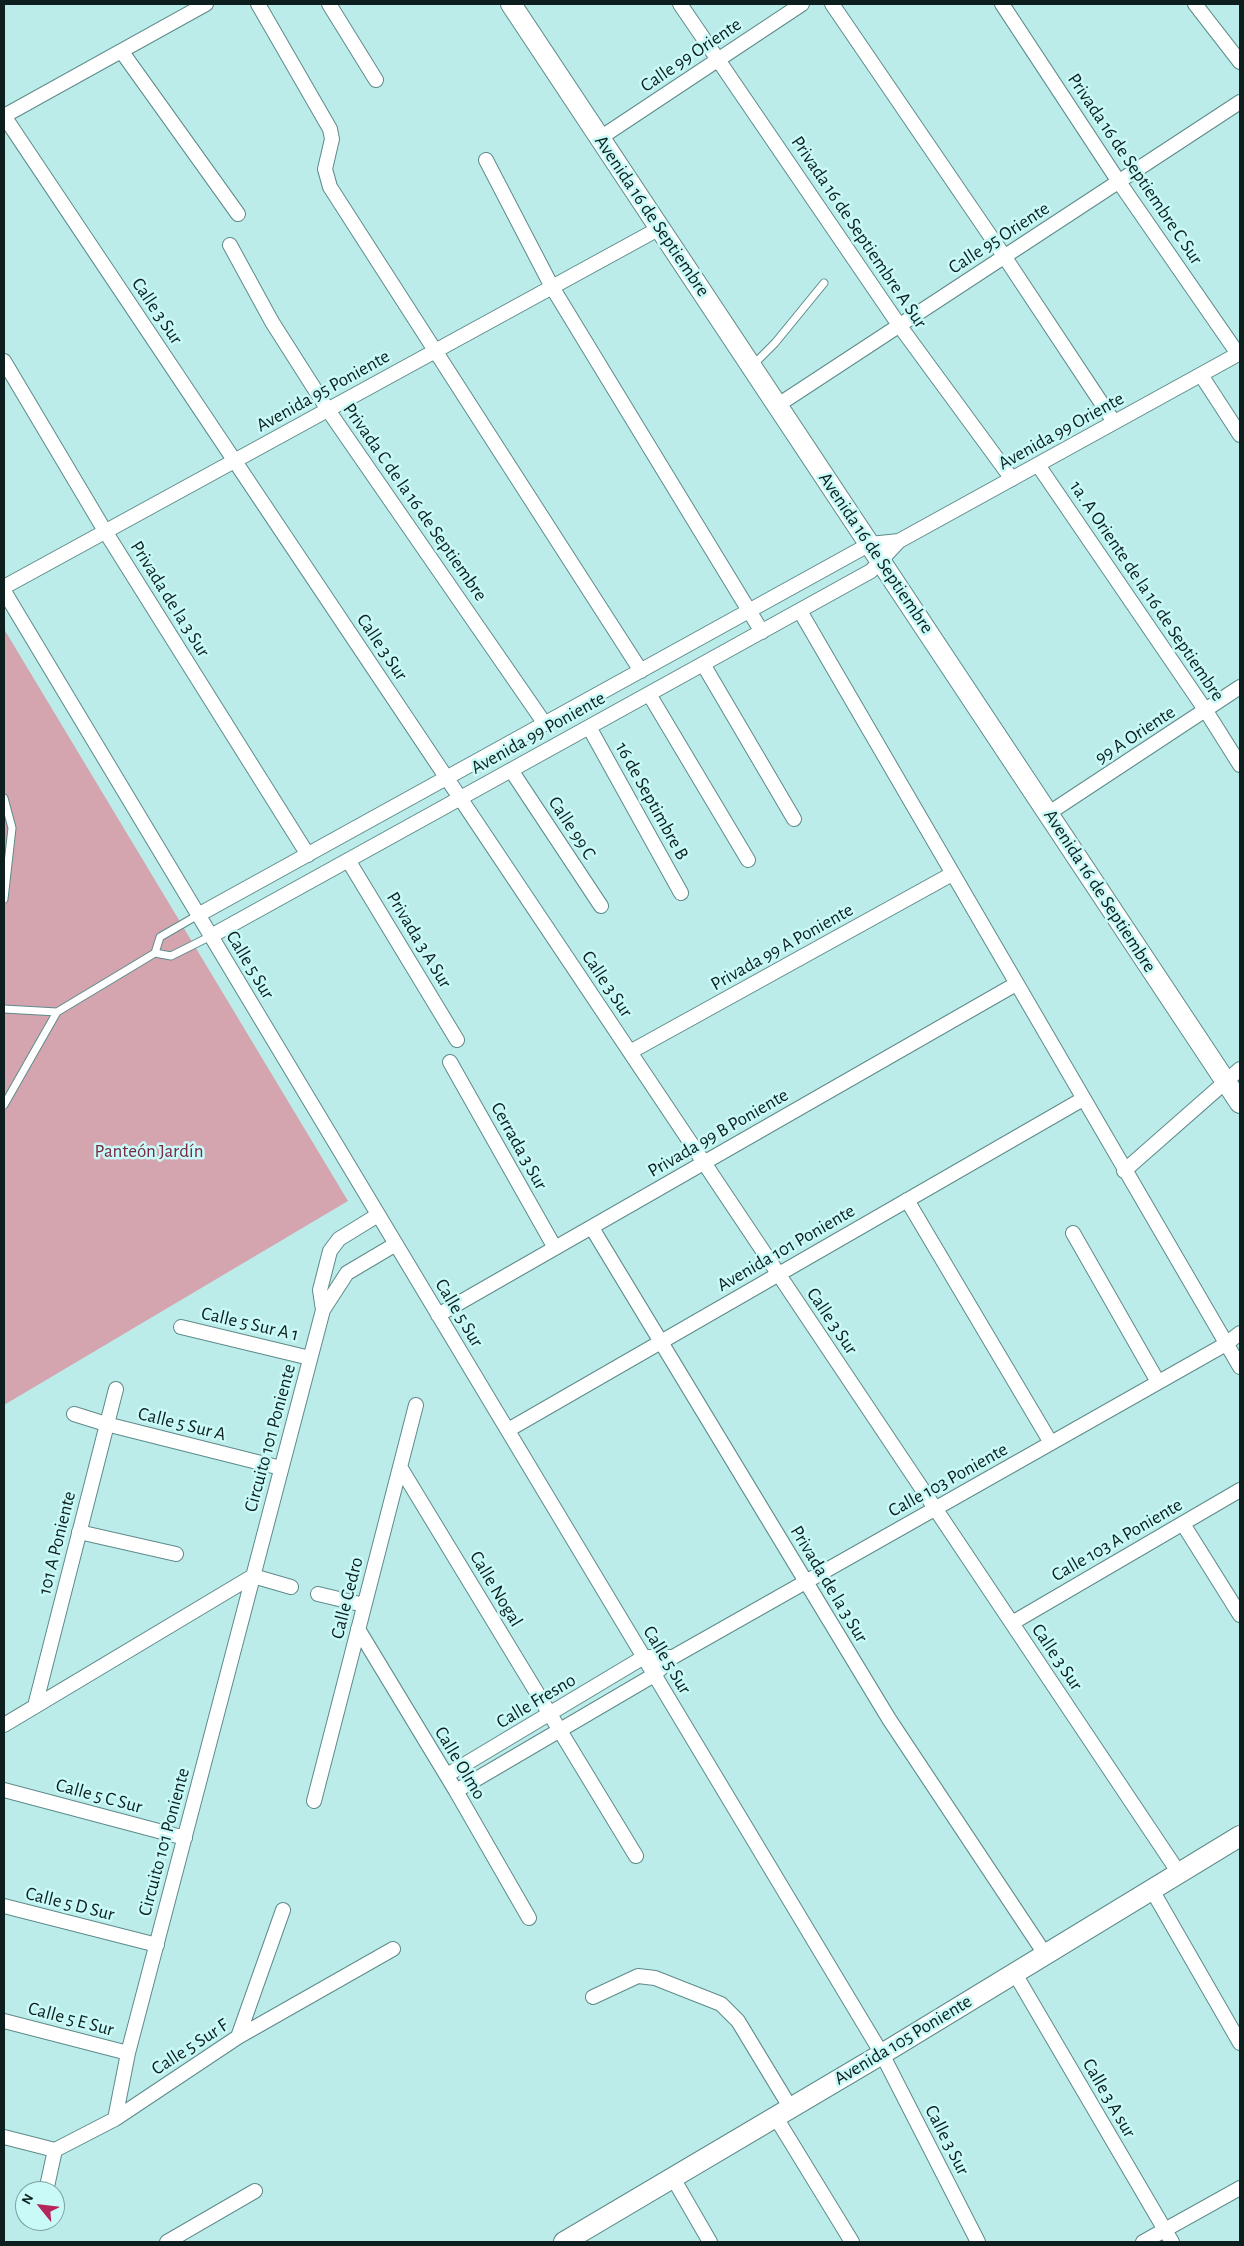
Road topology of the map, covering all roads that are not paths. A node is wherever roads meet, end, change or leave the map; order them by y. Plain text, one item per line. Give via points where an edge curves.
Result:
1 (206, 4) edge
2 (258, 4) edge
3 (329, 4) edge
4 (511, 4) edge
5 (680, 4) edge
6 (802, 4) edge
7 (832, 4) edge
8 (1002, 4) edge
9 (1195, 4) edge
10 (122, 52) junction
11 (718, 59) junction
12 (1240, 62) edge
13 (376, 80) dead end
14 (1240, 102) edge
15 (4, 116) edge
16 (600, 138) junction
17 (486, 160) dead end
18 (1119, 182) junction
19 (238, 214) dead end
20 (660, 228) junction
21 (230, 245) dead end
22 (1004, 256) junction
23 (824, 283) dead end
24 (552, 288) junction
25 (899, 325) junction
26 (436, 351) junction
27 (1239, 353) edge
28 (4, 361) edge
29 (752, 366) junction
30 (1201, 375) junction
31 (778, 405) junction
32 (328, 410) junction
33 (1114, 422) junction
34 (1240, 435) edge
35 (234, 461) junction
36 (1038, 465) junction
37 (1012, 479) junction
38 (106, 531) junction
39 (899, 541) junction
40 (870, 544) junction
41 (881, 560) junction
42 (4, 586) edge
43 (4, 591) edge
44 (749, 611) junction
45 (800, 611) junction
46 (762, 632) junction
47 (703, 664) junction
48 (641, 671) junction
49 (1240, 687) edge
50 (649, 694) junction
51 (1206, 711) junction
52 (545, 724) junction
53 (589, 727) junction
54 (1240, 765) edge
55 (511, 770) junction
56 (447, 778) junction
57 (4, 798) edge
58 (460, 798) junction
59 (1049, 813) junction
60 (794, 819) dead end
61 (308, 855) junction
62 (348, 860) junction
63 (748, 860) dead end
64 (952, 874) junction
65 (681, 893) dead end
66 (4, 899) edge
67 (601, 906) dead end
68 (198, 915) junction
69 (211, 936) junction
70 (155, 953) junction
71 (1016, 984) junction
72 (4, 1009) edge
73 (57, 1012) junction
74 (457, 1040) dead end
75 (630, 1052) junction
76 (450, 1062) dead end
77 (1233, 1075) edge
78 (1083, 1099) junction
79 (1240, 1103) edge
80 (4, 1105) edge
81 (704, 1162) junction
82 (1124, 1171) junction
83 (908, 1200) junction
84 (378, 1215) junction
85 (592, 1228) junction
86 (1074, 1234) dead end
87 (396, 1244) junction
88 (555, 1248) junction
89 (778, 1274) junction
90 (323, 1310) junction
91 (438, 1315) junction
92 (181, 1327) dead end
93 (1240, 1333) edge
94 (661, 1342) junction
95 (1226, 1344) junction
96 (310, 1358) junction
97 (1240, 1367) edge
98 (1158, 1382) junction
99 (116, 1389) dead end
100 (416, 1405) dead end
101 (74, 1414) dead end
102 (106, 1424) junction
103 (508, 1430) junction
104 (1051, 1443) junction
105 (400, 1467) junction
106 (282, 1468) junction
107 (1240, 1490) edge
108 (935, 1508) junction
109 (1183, 1524) junction
110 (79, 1532) junction
111 (176, 1554) dead end
112 (253, 1576) junction
113 (806, 1582) junction
114 (291, 1587) dead end
115 (318, 1594) dead end
116 (364, 1605) junction
117 (1240, 1615) edge
118 (1012, 1623) junction
119 (358, 1629) junction
120 (644, 1657) junction
121 (673, 1657) junction
122 (654, 1675) junction
123 (35, 1706) junction
124 (550, 1714) junction
125 (4, 1725) edge
126 (559, 1731) junction
127 (447, 1775) junction
128 (4, 1790) edge
129 (456, 1791) junction
130 (314, 1801) dead end
131 (1240, 1836) edge
132 (185, 1838) junction
133 (636, 1856) dead end
134 (1179, 1873) junction
135 (1152, 1890) junction
136 (4, 1906) edge
137 (283, 1910) dead end
138 (529, 1918) dead end
139 (157, 1945) junction
140 (393, 1949) dead end
141 (1044, 1954) junction
142 (1014, 1972) junction
143 (593, 1997) dead end
144 (4, 2021) edge
145 (238, 2038) junction
146 (1240, 2043) edge
147 (128, 2053) junction
148 (882, 2054) junction
149 (782, 2112) junction
150 (115, 2119) junction
151 (4, 2137) edge
152 (54, 2150) junction
153 (673, 2178) junction
154 (48, 2181) edge
155 (1240, 2188) edge
156 (256, 2190) dead end
157 (1165, 2229) junction
158 (571, 2240) edge
159 (167, 2242) edge
160 (710, 2242) edge
161 (852, 2242) edge
162 (978, 2242) edge
163 (1143, 2242) edge
164 (1172, 2242) edge

1 - 10 street
2 - 26 street via 330,129 332,139 325,168 330,187
3 - 13 street
4 - 16 main road, Avenida 16 de Septiembre
5 - 11 street, Privada 16 de Septiembre A Sur
6 - 11 street, Calle 99 Oriente
7 - 22 street
8 - 18 street, Privada 16 de Septiembre C Sur
9 - 12 street
10 - 15 street
10 - 19 street
11 - 16 street, Calle 99 Oriente
11 - 25 street, Privada 16 de Septiembre A Sur
14 - 18 street, Calle 95 Oriente
15 - 35 street, Calle 3 Sur
16 - 20 main road, Avenida 16 de Septiembre
17 - 24 street
18 - 22 street, Calle 95 Oriente
18 - 27 street, Privada 16 de Septiembre C Sur
20 - 24 street, Avenida 95 Poniente
20 - 29 main road, Avenida 16 de Septiembre
21 - 32 street, Privada C de la 16 de Septiembre via 272,322
22 - 25 street, Calle 95 Oriente
22 - 33 street
23 - 29 lane
24 - 26 street, Avenida 95 Poniente
24 - 44 street
25 - 31 street, Calle 95 Oriente
25 - 37 street, Privada 16 de Septiembre A Sur
26 - 32 street, Avenida 95 Poniente
26 - 48 street
27 - 30 street, Avenida 99 Oriente
28 - 38 street, Privada de la 3 Sur
29 - 31 main road, Avenida 16 de Septiembre
30 - 33 street, Avenida 99 Oriente
30 - 34 street
31 - 40 main road, Avenida 16 de Septiembre
32 - 35 street, Avenida 95 Poniente
32 - 52 street, Privada C de la 16 de Septiembre
33 - 36 street, Avenida 99 Oriente
35 - 38 street, Avenida 95 Poniente
35 - 56 street, Calle 3 Sur
36 - 37 street, Avenida 99 Oriente
36 - 51 street, 1a. A Oriente de la 16 de Septiembre
37 - 39 street, Avenida 99 Oriente
38 - 42 street, Avenida 95 Poniente
38 - 61 street, Privada de la 3 Sur
39 - 40 street, Avenida 99 Oriente
39 - 41 street, Avenida 99 Oriente
40 - 41 main road, Avenida 16 de Septiembre
40 - 44 street, Avenida 99 Poniente
41 - 45 street, Avenida 99 Poniente via 871,572
41 - 59 main road, Avenida 16 de Septiembre
43 - 68 street, Calle 5 Sur
44 - 46 street
44 - 48 street, Avenida 99 Poniente
45 - 46 street, Avenida 99 Poniente
45 - 64 street
46 - 47 street, Avenida 99 Poniente
47 - 50 street, Avenida 99 Poniente
47 - 60 street
48 - 52 street, Avenida 99 Poniente
49 - 51 street, 99 A Oriente
50 - 53 street, Avenida 99 Poniente
50 - 63 street
51 - 54 street, 1a. A Oriente de la 16 de Septiembre
51 - 59 street, 99 A Oriente
52 - 56 street, Avenida 99 Poniente
53 - 55 street, Avenida 99 Poniente
53 - 65 street, 16 de Septimbre B
55 - 58 street, Avenida 99 Poniente
55 - 67 street, Calle 99 C
56 - 58 street, Calle 3 Sur
56 - 61 street, Avenida 99 Poniente
57 - 66 lane via 12,828
58 - 62 street, Avenida 99 Poniente
58 - 75 street, Calle 3 Sur
59 - 77 main road, Avenida 16 de Septiembre
61 - 68 street, Avenida 99 Poniente
62 - 69 street, Avenida 99 Poniente
62 - 74 street, Privada 3 A Sur
64 - 71 street
64 - 75 street, Privada 99 A Poniente
68 - 69 street, Calle 5 Sur
68 - 70 lane via 160,937
69 - 70 lane via 171,956
69 - 84 street, Calle 5 Sur
70 - 73 lane
71 - 78 street
71 - 81 street, Privada 99 B Poniente
72 - 73 lane
73 - 80 lane
75 - 81 street, Calle 3 Sur
76 - 88 street, Cerrada 3 Sur
77 - 79 main road, Avenida 16 de Septiembre
77 - 82 street
78 - 82 street
78 - 83 street, Avenida 101 Poniente
81 - 85 street, Privada 99 B Poniente
81 - 89 street, Calle 3 Sur
82 - 95 street
83 - 89 street, Avenida 101 Poniente
83 - 104 street
84 - 87 street, Calle 5 Sur
84 - 90 street, Circuito 101 Poniente via 339,1238 330,1251 320,1290
85 - 88 street, Privada 99 B Poniente
85 - 94 street, Privada de la 3 Sur
86 - 98 street
87 - 90 street, Circuito 101 Poniente via 347,1273
87 - 91 street, Calle 5 Sur
88 - 91 street, Privada 99 B Poniente
89 - 94 street, Avenida 101 Poniente
89 - 108 street, Calle 3 Sur
90 - 96 street, Circuito 101 Poniente
91 - 103 street, Calle 5 Sur
92 - 96 street, Calle 5 Sur A 1
93 - 95 street, Calle 103 Poniente
94 - 103 street, Avenida 101 Poniente
94 - 113 street, Privada de la 3 Sur
95 - 97 street
95 - 98 street, Calle 103 Poniente
96 - 106 street, Circuito 101 Poniente
98 - 104 street, Calle 103 Poniente
99 - 102 street, 101 A Poniente
100 - 105 street, Calle Cedro
101 - 102 street, Calle 5 Sur A
102 - 106 street, Calle 5 Sur A
102 - 110 street, 101 A Poniente
103 - 120 street, Calle 5 Sur
104 - 108 street, Calle 103 Poniente
105 - 116 street, Calle Cedro
105 - 124 street, Calle Nogal
106 - 112 street, Circuito 101 Poniente
107 - 109 street, Calle 103 A Poniente
108 - 113 street, Calle 103 Poniente
108 - 118 street, Calle 3 Sur
109 - 117 street
109 - 118 street, Calle 103 A Poniente
110 - 111 street
110 - 123 street, 101 A Poniente
112 - 114 street
112 - 123 street
112 - 132 street, Circuito 101 Poniente
113 - 121 street, Calle 103 Poniente
113 - 141 street, Privada de la 3 Sur via 889,1719
115 - 116 street
116 - 119 street, Calle Cedro
118 - 134 street, Calle 3 Sur
119 - 127 street, Calle Olmo
119 - 130 street, Calle Cedro
120 - 121 street, Calle 103 Poniente
120 - 122 street, Calle 5 Sur
120 - 124 street, Calle Fresno
121 - 122 street, Calle 103 Poniente
122 - 126 street, Calle Fresno
122 - 148 street, Calle 5 Sur
123 - 125 street
124 - 126 street, Calle Nogal
124 - 127 street, Calle Fresno
126 - 129 street, Calle Fresno
126 - 133 street, Calle Nogal
127 - 129 street, Calle Olmo
128 - 132 street, Calle 5 C Sur
129 - 138 street, Calle Olmo
131 - 134 main road, Avenida 105 Poniente
132 - 139 street, Circuito 101 Poniente
134 - 135 main road, Avenida 105 Poniente
135 - 141 main road, Avenida 105 Poniente
135 - 146 street
136 - 139 street, Calle 5 D Sur
137 - 145 street
139 - 147 street, Circuito 101 Poniente
140 - 145 street, Calle 5 Sur F
141 - 142 main road, Avenida 105 Poniente
142 - 148 main road, Avenida 105 Poniente
142 - 157 street, Calle 3 A sur
143 - 149 street via 638,1976 655,1978 721,2004 738,2021
144 - 147 street, Calle 5 E Sur
145 - 150 street, Calle 5 Sur F
147 - 150 street, Circuito 101 Poniente
148 - 149 main road, Avenida 105 Poniente
148 - 162 street, Calle 3 Sur
149 - 153 main road, Avenida 105 Poniente
149 - 161 street
150 - 152 street, Calle 5 Sur F
151 - 152 street
152 - 154 street
153 - 158 main road, Avenida 105 Poniente
153 - 160 street
155 - 157 street
156 - 159 street
157 - 163 street
157 - 164 street, Calle 3 A sur

